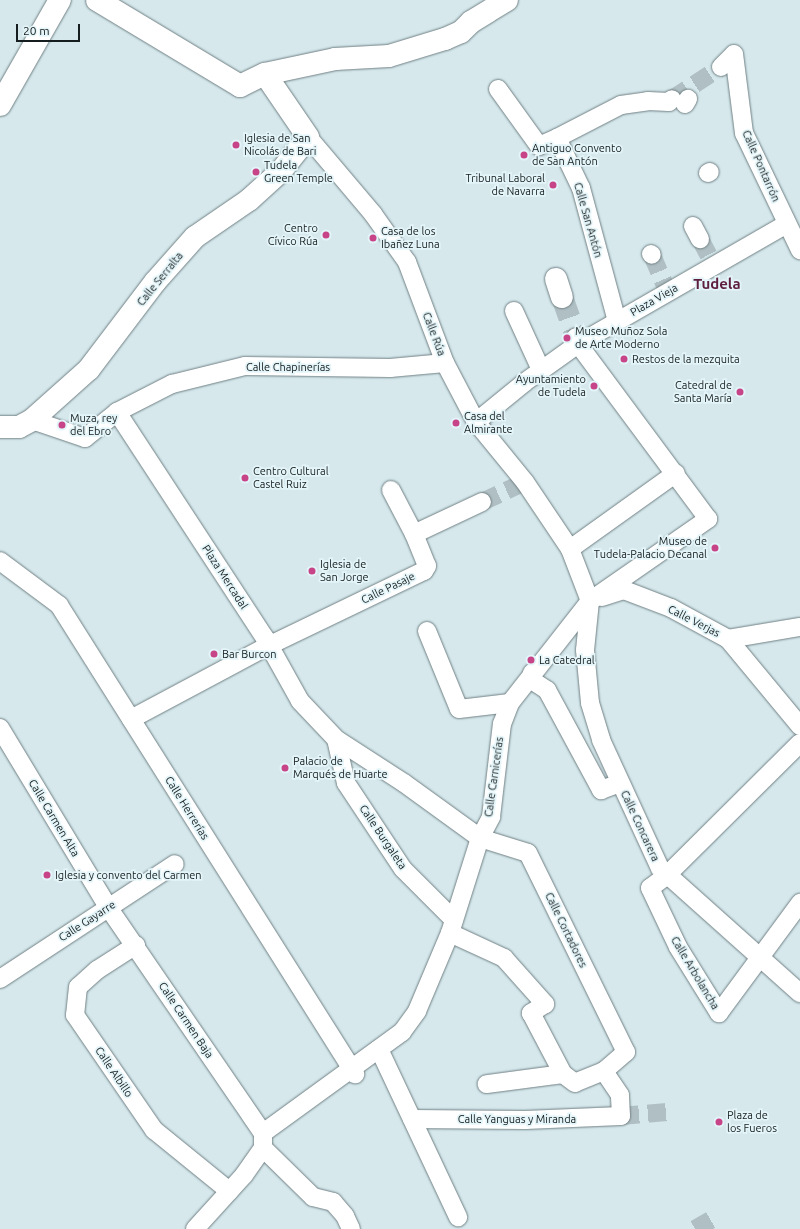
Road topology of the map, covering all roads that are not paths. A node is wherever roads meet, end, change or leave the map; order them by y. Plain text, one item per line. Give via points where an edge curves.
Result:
1 (60, 0) edge
2 (97, 0) edge
3 (507, 0) edge
4 (721, 67) tunnel mouth
5 (265, 74) junction
6 (498, 89) dead end
7 (682, 101) tunnel mouth
8 (0, 105) edge
9 (308, 137) junction
10 (557, 138) junction
11 (787, 224) junction
12 (800, 250) edge
13 (514, 311) dead end
14 (617, 321) junction
15 (578, 341) junction
16 (445, 363) junction
17 (541, 370) junction
18 (117, 412) junction
19 (476, 422) junction
20 (17, 424) edge
21 (676, 473) junction
22 (391, 490) dead end
23 (482, 502) tunnel mouth
24 (414, 534) junction
25 (570, 549) junction
26 (0, 561) edge
27 (590, 601) junction
28 (800, 627) edge
29 (427, 631) dead end
30 (728, 639) junction
31 (268, 646) junction
32 (532, 674) junction
33 (510, 703) junction
34 (131, 719) junction
35 (800, 726) edge
36 (0, 728) edge
37 (336, 739) junction
38 (800, 743) edge
39 (620, 783) junction
40 (480, 838) junction
41 (175, 864) dead end
42 (666, 876) junction
43 (800, 903) edge
44 (108, 907) junction
45 (452, 926) junction
46 (136, 945) junction
47 (760, 956) junction
48 (0, 979) edge
49 (800, 993) edge
50 (379, 1049) junction
51 (353, 1071) junction
52 (604, 1071) junction
53 (563, 1074) junction
54 (487, 1084) dead end
55 (412, 1119) junction
56 (263, 1141) junction
57 (229, 1191) junction
58 (458, 1217) dead end
59 (196, 1229) edge
60 (351, 1229) edge

1 - 8 street
2 - 5 street via 240,86
3 - 5 street via 471,22 461,32 445,39 389,56 335,59
4 - 11 street, Calle Pontarrón via 734,54 744,133
5 - 9 street, Calle Rúa
6 - 10 street via 539,146
7 - 10 street via 621,106
9 - 16 street, Calle Rúa via 373,214 407,262
9 - 20 street, Calle Serralta via 281,171 249,200 195,237 155,282 89,369
10 - 14 street, Calle San Antón via 581,188
11 - 12 street, Calle Pontarrón
11 - 14 street, Plaza Vieja via 712,263
13 - 17 street
14 - 15 street, Plaza Vieja
15 - 17 street, Plaza Vieja
15 - 21 street
16 - 18 street, Calle Chapinerías via 390,368 245,366 172,384
16 - 19 street, Calle Rúa
17 - 19 street, Plaza Vieja
18 - 20 street, Calle Chapinerías via 85,438
18 - 31 street, Plaza Mercadal
19 - 25 street, Calle Rúa via 525,482
21 - 25 street
21 - 27 street, Calle Carnicerías via 708,519
22 - 24 street
23 - 24 street
24 - 31 street, Calle Pasaje via 427,566 424,571
25 - 27 street, Calle Rúa
26 - 34 street, Calle Herrerías via 59,605
27 - 30 street, Calle Verjas via 624,590 671,608
27 - 32 street, Calle Carnicerías
27 - 39 street, Calle Concarera via 585,650 590,703 601,740
28 - 30 street, Calle Verjas
29 - 33 street via 459,709
30 - 35 street
31 - 34 street
31 - 37 street, Plaza Mercadal via 300,701
32 - 33 street, Calle Carnicerías
32 - 39 street via 533,681 547,690 601,790
33 - 40 street, Calle Carnicerías via 502,724 491,817
34 - 51 street, Calle Herrerías
36 - 44 street, Calle Carmen Alta
37 - 40 street, Calle Cortadores via 404,783
37 - 45 street, Calle Burgaleta via 346,783 403,869
38 - 42 street
39 - 42 street, Calle Concarera
40 - 45 street, Calle Carnicerías
40 - 52 street, Calle Cortadores via 528,853 626,1052
41 - 44 street, Calle Gayarre
42 - 47 street, Calle Concarera
42 - 47 street, Calle Arbolancha via 650,888 678,946 719,1013
43 - 47 street
44 - 46 street, Calle Carmen Baja
44 - 48 street, Calle Gayarre
45 - 50 street, Calle Carnicerías via 416,1011 402,1031
45 - 53 street via 504,958 545,1004 531,1013
46 - 56 street, Calle Carmen Baja
46 - 57 street, Calle Albillo via 97,970 78,987 76,1014 154,1130
47 - 49 street, Calle Concarera via 785,982
50 - 51 street, Calle Carnicerías
50 - 55 street
51 - 56 street, Calle Carnicerías
52 - 53 street via 576,1083
52 - 55 street, Calle Yanguas y Miranda via 620,1095 621,1116 526,1120
53 - 54 street
55 - 58 street
56 - 57 street, Calle Carnicerías
56 - 60 street, Calle Carmen Baja via 313,1197 333,1202 345,1216
57 - 59 street, Calle Carnicerías

